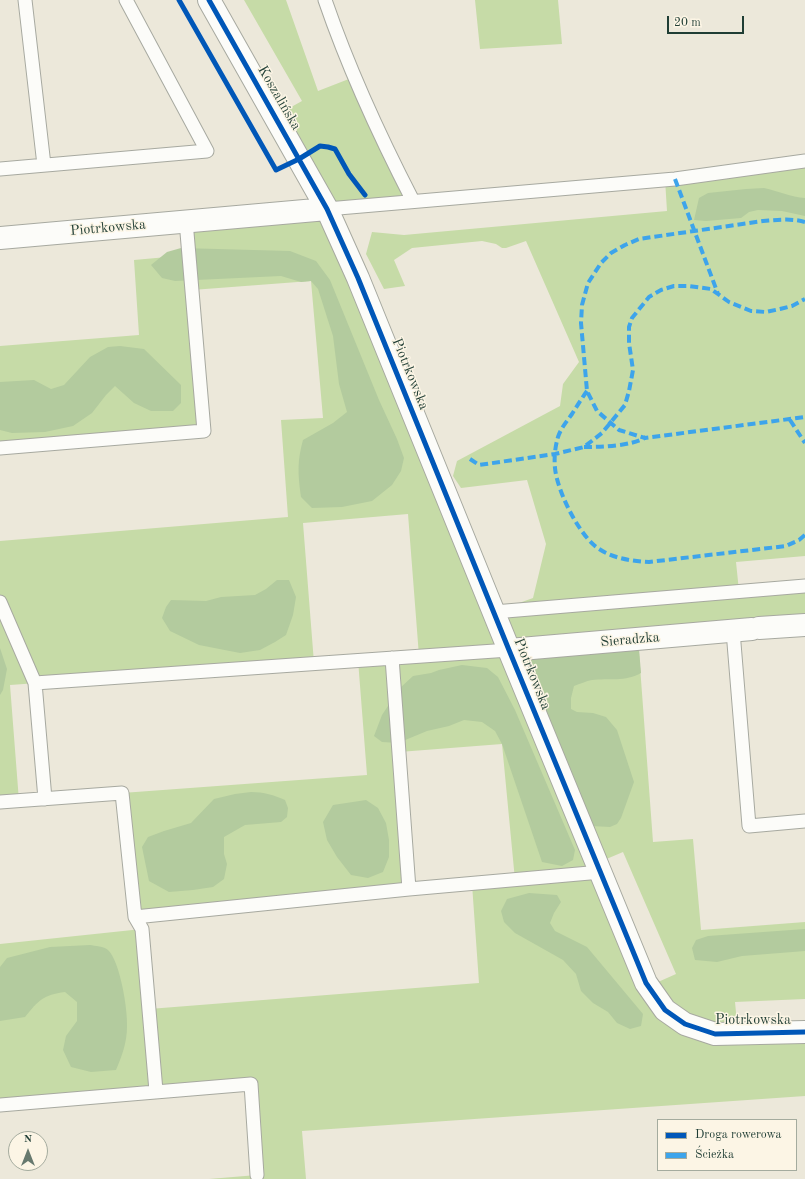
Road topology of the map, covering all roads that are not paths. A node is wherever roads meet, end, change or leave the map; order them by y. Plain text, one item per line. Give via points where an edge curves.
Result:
1 (25, 0) edge
2 (126, 0) edge
3 (209, 0) edge
4 (325, 0) edge
5 (805, 161) edge
6 (44, 165) junction
7 (0, 169) edge
8 (414, 201) junction
9 (327, 209) junction
10 (186, 221) junction
11 (0, 238) edge
12 (0, 448) edge
13 (805, 586) edge
14 (0, 602) edge
15 (494, 612) junction
16 (805, 625) edge
17 (748, 629) junction
18 (509, 650) junction
19 (392, 658) junction
20 (35, 683) junction
21 (45, 799) junction
22 (0, 802) edge
23 (805, 821) edge
24 (601, 872) junction
25 (409, 889) junction
26 (135, 917) junction
27 (805, 1032) edge
28 (156, 1091) junction
29 (0, 1105) edge
30 (257, 1175) dead end

1 - 6 lane
2 - 6 lane via 207,151
3 - 9 street, Koszalińska
4 - 8 lane via 363,99
5 - 8 lane via 675,179
6 - 7 lane
8 - 9 lane
9 - 10 street, Piotrkowska
9 - 15 street, Piotrkowska via 364,290
10 - 11 street, Piotrkowska
10 - 12 lane via 204,431
13 - 15 lane
14 - 20 lane
15 - 18 street, Piotrkowska
16 - 17 street, Sieradzka
17 - 18 street, Sieradzka
17 - 23 lane via 749,826
18 - 19 lane
18 - 24 street, Piotrkowska
19 - 20 lane
19 - 25 lane
20 - 21 lane
21 - 22 lane
21 - 26 lane via 122,793
24 - 25 lane
24 - 27 street, Piotrkowska via 646,982 666,1010 685,1024 715,1034
25 - 26 lane
26 - 28 lane via 142,929
28 - 29 lane
28 - 30 lane via 251,1084

